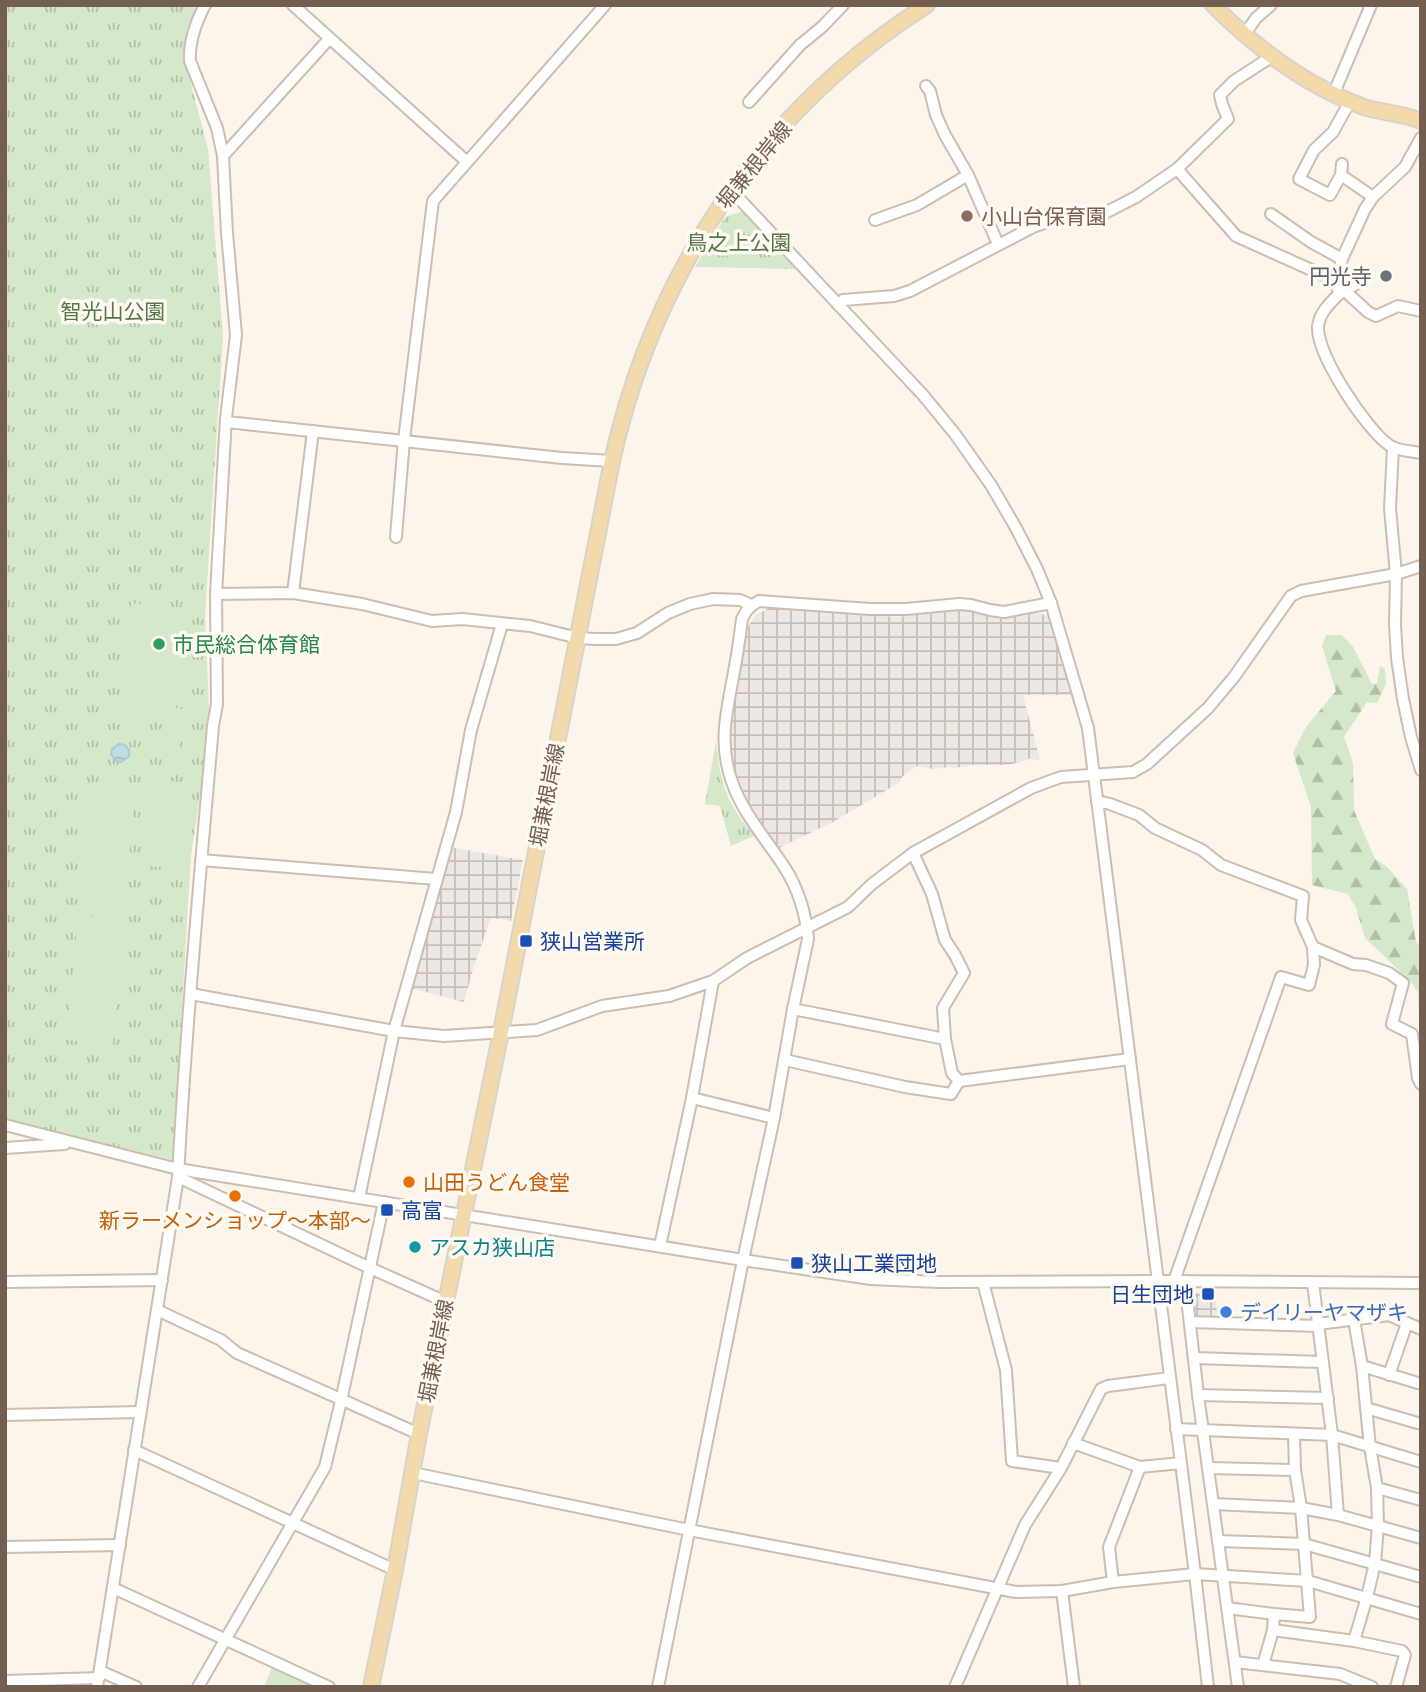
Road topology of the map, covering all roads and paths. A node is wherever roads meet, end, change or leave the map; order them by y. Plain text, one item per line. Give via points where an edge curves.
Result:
1 (205, 5) edge
2 (293, 5) edge
3 (605, 5) edge
4 (843, 5) edge
5 (927, 5) edge
6 (1213, 5) edge
7 (1271, 5) edge
8 (1371, 5) edge
9 (1245, 34) junction
10 (330, 39) junction
11 (1271, 57) junction
12 (926, 86) dead end
13 (1334, 93) junction
14 (1350, 101) junction
15 (749, 102) dead end
16 (1421, 121) edge
17 (1421, 138) edge
18 (223, 156) junction
19 (467, 162) junction
20 (1177, 169) junction
21 (968, 174) junction
22 (731, 190) junction
23 (1373, 197) junction
24 (1271, 214) dead end
25 (875, 220) dead end
26 (998, 244) junction
27 (1342, 259) junction
28 (1336, 281) junction
29 (1358, 283) dead end
30 (1341, 292) junction
31 (838, 305) junction
32 (1421, 311) edge
33 (227, 422) junction
34 (313, 431) junction
35 (404, 440) junction
36 (1392, 448) junction
37 (1421, 453) edge
38 (612, 461) junction
39 (396, 537) dead end
40 (1421, 566) edge
41 (1396, 574) junction
42 (293, 593) junction
43 (216, 594) junction
44 (1051, 603) junction
45 (751, 605) junction
46 (502, 624) junction
47 (578, 638) junction
48 (1421, 769) edge
49 (1094, 775) junction
50 (1097, 801) junction
51 (913, 853) junction
52 (201, 860) junction
53 (436, 879) junction
54 (807, 927) junction
55 (1313, 947) junction
56 (713, 981) junction
57 (191, 994) junction
58 (793, 1009) junction
59 (394, 1031) junction
60 (501, 1032) junction
61 (945, 1039) junction
62 (1130, 1059) junction
63 (785, 1060) junction
64 (959, 1081) junction
65 (1421, 1084) edge
66 (692, 1098) junction
67 (774, 1118) junction
68 (5, 1125) edge
69 (78, 1144) junction
70 (5, 1148) edge
71 (178, 1173) junction
72 (359, 1198) junction
73 (384, 1202) junction
74 (464, 1215) junction
75 (660, 1246) junction
76 (743, 1260) junction
77 (370, 1268) junction
78 (162, 1280) junction
79 (1157, 1281) junction
80 (1180, 1281) junction
81 (5, 1282) edge
82 (983, 1282) junction
83 (1313, 1283) junction
84 (1421, 1283) edge
85 (446, 1302) junction
86 (157, 1311) junction
87 (1354, 1320) junction
88 (1190, 1322) junction
89 (1407, 1323) junction
90 (1318, 1325) junction
91 (1421, 1329) edge
92 (1194, 1358) junction
93 (1322, 1362) junction
94 (1362, 1366) junction
95 (1389, 1374) junction
96 (1169, 1378) junction
97 (1421, 1384) edge
98 (1198, 1395) junction
99 (1328, 1398) junction
100 (341, 1401) junction
101 (1366, 1408) junction
102 (140, 1412) junction
103 (5, 1415) edge
104 (1421, 1424) edge
105 (1176, 1429) junction
106 (1204, 1430) junction
107 (419, 1434) junction
108 (1294, 1434) junction
109 (1332, 1434) junction
110 (1073, 1443) junction
111 (1370, 1447) junction
112 (134, 1451) junction
113 (1421, 1462) edge
114 (1181, 1463) junction
115 (1140, 1467) junction
116 (1061, 1468) junction
117 (1209, 1468) junction
118 (1295, 1470) junction
119 (413, 1473) junction
120 (1377, 1488) junction
121 (1421, 1500) edge
122 (1214, 1504) junction
123 (1301, 1508) junction
124 (1338, 1515) junction
125 (293, 1523) junction
126 (1378, 1526) junction
127 (689, 1530) junction
128 (1421, 1538) edge
129 (1219, 1541) junction
130 (1304, 1544) junction
131 (120, 1545) junction
132 (5, 1548) edge
133 (1375, 1563) junction
134 (395, 1570) junction
135 (1195, 1574) junction
136 (1223, 1576) junction
137 (1421, 1577) edge
138 (1308, 1581) junction
139 (1113, 1583) junction
140 (113, 1588) junction
141 (997, 1589) junction
142 (1062, 1591) junction
143 (1367, 1597) junction
144 (1227, 1608) junction
145 (1275, 1614) junction
146 (1421, 1614) edge
147 (1273, 1630) junction
148 (225, 1640) junction
149 (1354, 1641) junction
150 (1235, 1662) junction
151 (1263, 1665) junction
152 (99, 1679) edge
153 (5, 1681) edge
154 (136, 1687) edge
155 (198, 1687) edge
156 (329, 1687) edge
157 (371, 1687) edge
158 (658, 1687) edge
159 (955, 1687) edge
160 (1074, 1687) edge
161 (1208, 1687) edge
162 (1238, 1687) edge
163 (1373, 1687) edge
164 (1396, 1687) edge

1 - 18 street via 197,20 190,61 217,128
2 - 10 street
3 - 19 street
4 - 15 street
5 - 22 main road, 堀兼根岸線 via 835,74 780,129
6 - 9 main road
7 - 9 street
8 - 13 street
9 - 11 main road
10 - 18 street
10 - 19 street
11 - 13 main road
11 - 20 street via 1220,95 1228,118
12 - 21 street via 944,135
13 - 14 main road
14 - 16 main road
14 - 23 street via 1333,132 1314,150 1300,178 1331,195 1341,169
17 - 23 street via 1405,167
18 - 33 street via 236,335
19 - 35 street via 433,201
20 - 26 street via 1095,218 1053,220
20 - 28 street via 1236,236
21 - 25 street via 917,205
21 - 26 street
22 - 31 street
22 - 38 main road, 堀兼根岸線 via 664,304 628,398
23 - 27 street
24 - 27 street
26 - 31 street via 910,291 844,300
27 - 28 street
28 - 30 street
29 - 30 street
30 - 32 street via 1376,316 1398,306
30 - 36 street via 1321,314 1318,325 1323,347 1367,423
31 - 44 street via 955,434 1016,528
33 - 34 street
33 - 43 street
34 - 35 street
34 - 42 street
35 - 38 street
35 - 39 street
36 - 37 street
36 - 41 street via 1390,508
38 - 47 main road, 堀兼根岸線
40 - 41 street
41 - 48 street via 1399,676
41 - 49 street via 1291,596 1208,708 1147,764 1133,772
42 - 43 street
42 - 46 street via 432,621
43 - 52 street via 217,704
44 - 45 street via 1004,612 958,604 906,609 770,601
44 - 49 street via 1088,728
45 - 47 street via 713,599 668,613 637,633 616,639
45 - 54 street via 742,619 724,733 726,755 741,802 796,888
46 - 47 street
46 - 53 street via 477,705 456,813
47 - 60 main road, 堀兼根岸線
49 - 50 street
49 - 51 street via 1061,777 1031,788
50 - 55 street via 1139,815 1221,865 1303,896 1301,920
50 - 62 street
51 - 54 street via 848,907
51 - 61 street via 932,894 945,940 964,974 943,1008
52 - 53 street
52 - 57 street
53 - 59 street
54 - 56 street
54 - 58 street
55 - 65 street via 1390,973 1404,983 1391,1024 1412,1034
55 - 80 street via 1309,985 1282,976
56 - 60 street via 669,996 602,1006 537,1030
56 - 66 street
57 - 59 street
57 - 71 street
58 - 61 street
58 - 63 street
59 - 60 street via 444,1036
59 - 72 street
60 - 74 main road, 堀兼根岸線
61 - 64 street via 952,1073
62 - 64 street
62 - 79 street
63 - 64 street via 951,1094
63 - 67 street
66 - 67 street
66 - 75 street
67 - 76 street
68 - 69 street
69 - 70 street
69 - 71 street
71 - 72 street
71 - 77 street
71 - 78 street
72 - 73 street
73 - 74 street
73 - 77 street
74 - 75 street
74 - 85 main road, 堀兼根岸線
75 - 76 street
76 - 82 street via 871,1279
76 - 127 street
77 - 85 street
77 - 100 street
78 - 81 street
78 - 86 street
79 - 80 street
79 - 82 street
79 - 96 street
80 - 83 street
80 - 88 street
82 - 116 street via 1006,1370 1012,1461
83 - 84 street
83 - 90 street
85 - 107 main road, 堀兼根岸線
86 - 100 street
86 - 102 street
87 - 89 street via 1389,1315
87 - 90 street
87 - 94 street
88 - 90 street
88 - 92 street
89 - 91 street
89 - 95 street
90 - 93 street
92 - 93 street
92 - 98 street
93 - 99 street
94 - 95 street
94 - 101 street
95 - 97 street
96 - 105 street
96 - 110 street via 1101,1389
98 - 99 street
98 - 106 street
99 - 109 street
100 - 107 street
100 - 125 street via 325,1467
101 - 104 street
101 - 111 street
102 - 103 street
102 - 112 street
105 - 106 street
105 - 114 street
106 - 108 street
106 - 117 street
107 - 119 main road, 堀兼根岸線
108 - 109 street
108 - 118 street
109 - 111 street
109 - 124 street
110 - 115 street
110 - 116 street
111 - 113 street
111 - 120 street
112 - 125 street
112 - 131 street
114 - 115 street
114 - 135 street
115 - 139 street via 1109,1547
116 - 141 street via 1025,1525
117 - 118 street
117 - 122 street
118 - 123 street
119 - 127 street
119 - 134 main road, 堀兼根岸線
120 - 121 street
120 - 126 street
122 - 123 street
122 - 129 street
123 - 124 street
123 - 130 street
124 - 126 street
125 - 134 street
125 - 148 street
126 - 128 street
126 - 133 street
127 - 141 street
127 - 158 street
129 - 130 street
129 - 136 street
130 - 133 street
130 - 138 street
131 - 132 street
131 - 140 street
133 - 137 street
133 - 143 street
134 - 157 main road, 堀兼根岸線
135 - 136 street
135 - 139 street
135 - 161 street
136 - 138 street
136 - 144 street
138 - 143 street
138 - 145 street via 1310,1617
139 - 142 street
140 - 148 street
140 - 152 street
141 - 142 street
141 - 159 street
142 - 160 street
143 - 146 street
143 - 149 street
144 - 145 street
144 - 150 street
145 - 147 street
147 - 149 street
147 - 151 street
148 - 155 street
148 - 156 street
149 - 164 street via 1402,1651 1405,1655
150 - 151 street
150 - 162 street
151 - 163 street via 1340,1674
152 - 153 street
152 - 154 street

